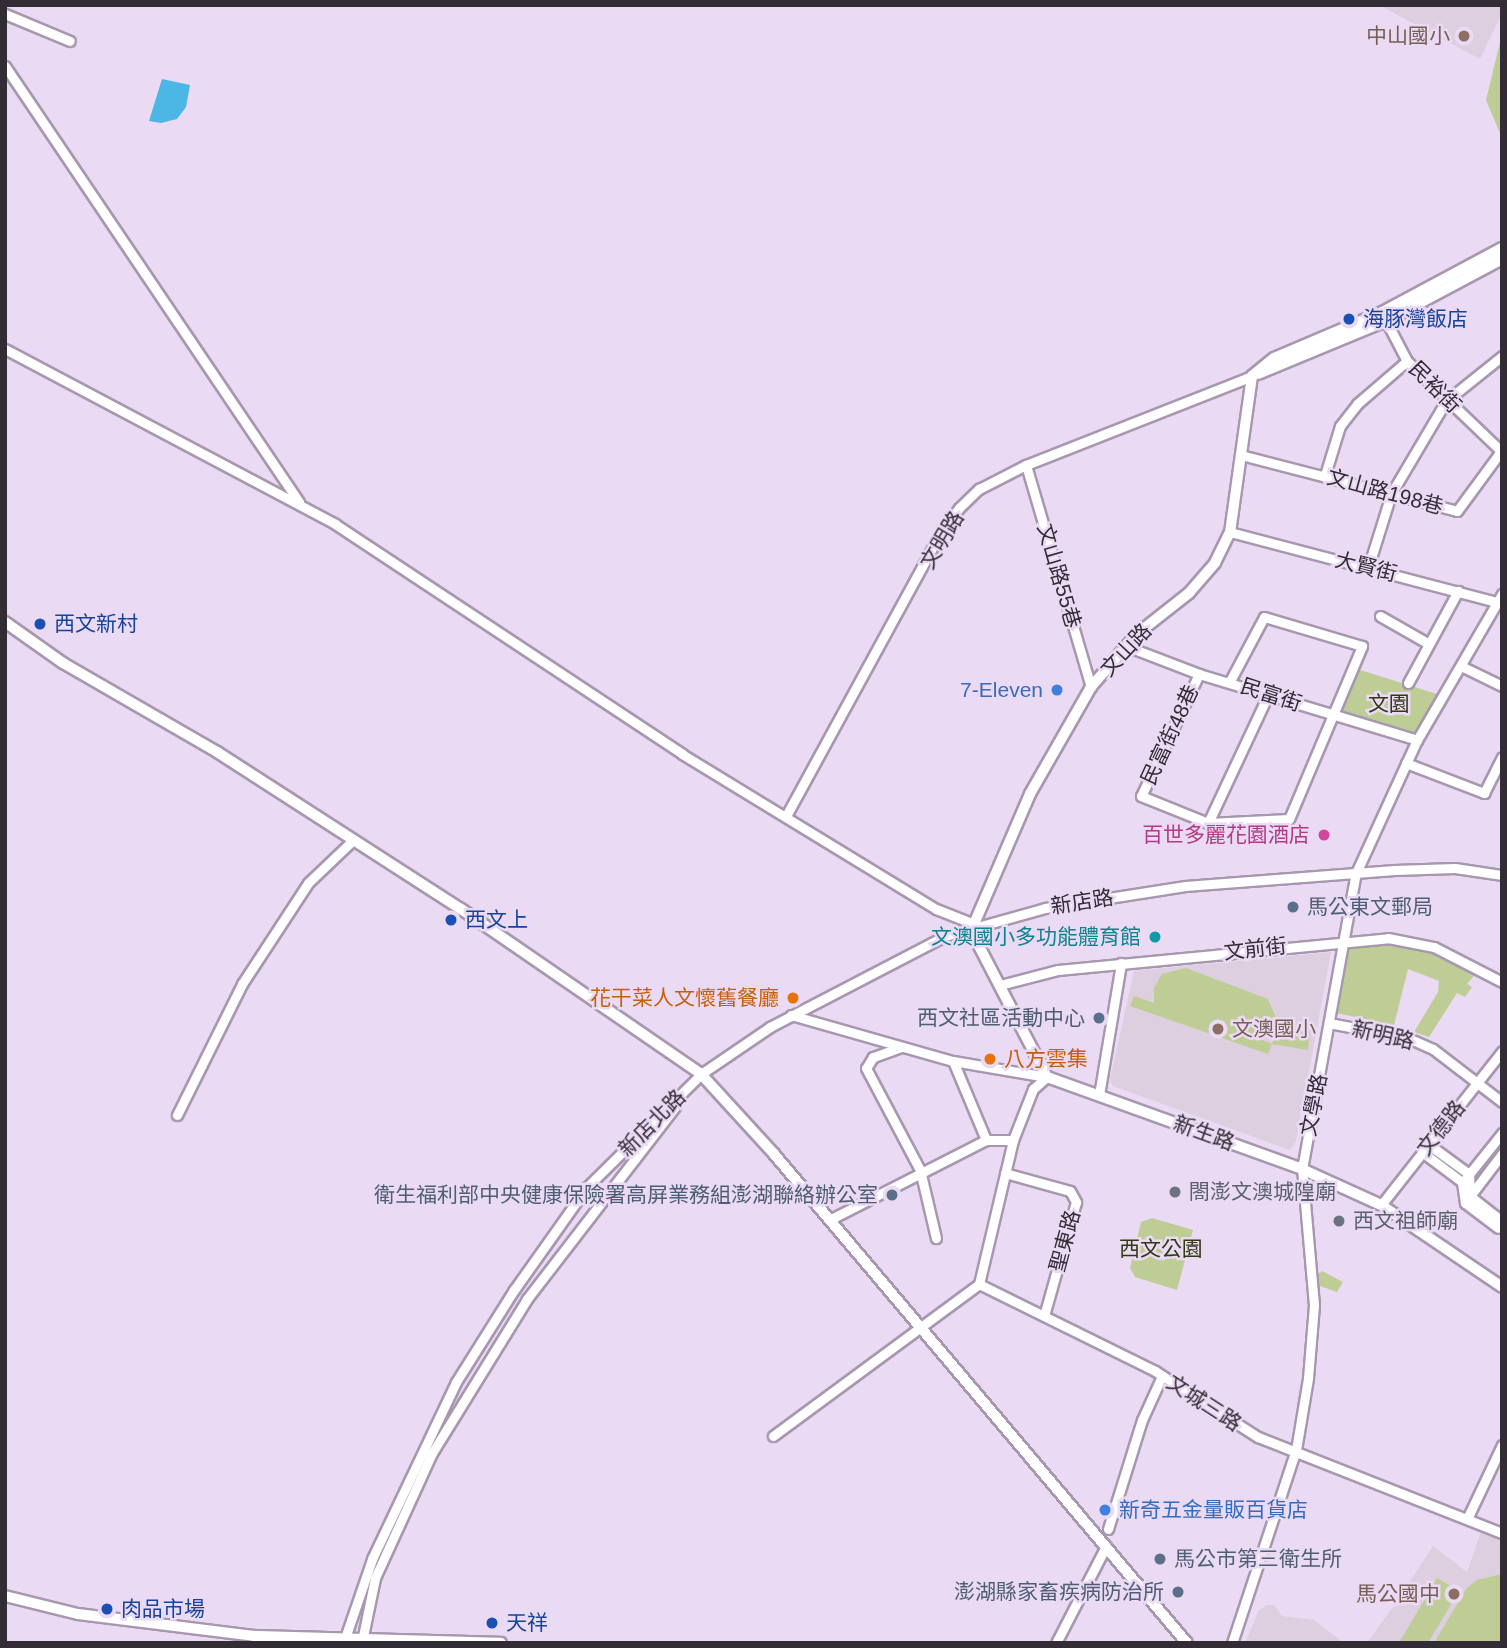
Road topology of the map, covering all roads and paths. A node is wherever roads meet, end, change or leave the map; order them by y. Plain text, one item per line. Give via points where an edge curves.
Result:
1 (5, 14) edge
2 (69, 41) dead end
3 (5, 66) edge
4 (1502, 248) edge
5 (1502, 259) edge
6 (1384, 316) junction
7 (5, 349) edge
8 (1502, 356) edge
9 (1407, 361) junction
10 (1252, 376) junction
11 (1446, 401) junction
12 (1501, 451) edge
13 (1241, 455) junction
14 (1026, 465) junction
15 (1325, 475) junction
16 (1391, 494) junction
17 (300, 504) junction
18 (1230, 532) junction
19 (1368, 568) junction
20 (1458, 591) junction
21 (1500, 600) edge
22 (1380, 616) dead end
23 (5, 622) edge
24 (1429, 644) junction
25 (1126, 646) junction
26 (1461, 666) junction
27 (1199, 674) junction
28 (1230, 681) junction
29 (1408, 683) dead end
30 (1502, 686) edge
31 (1091, 687) junction
32 (1269, 693) junction
33 (1332, 715) junction
34 (1417, 740) junction
35 (1502, 757) edge
36 (1406, 763) junction
37 (786, 816) junction
38 (1208, 823) junction
39 (353, 840) junction
40 (1356, 873) junction
41 (1502, 874) edge
42 (974, 924) junction
43 (1343, 939) junction
44 (1121, 963) junction
45 (1502, 982) edge
46 (1000, 985) junction
47 (791, 1015) junction
48 (1329, 1023) junction
49 (901, 1047) junction
50 (1502, 1051) edge
51 (953, 1061) junction
52 (701, 1074) junction
53 (1047, 1077) junction
54 (1476, 1083) junction
55 (1099, 1096) junction
56 (1502, 1102) edge
57 (177, 1115) dead end
58 (1502, 1133) edge
59 (986, 1140) junction
60 (1013, 1140) junction
61 (1425, 1148) junction
62 (1502, 1154) edge
63 (1302, 1169) junction
64 (920, 1170) junction
65 (1005, 1173) junction
66 (1466, 1178) junction
67 (1467, 1199) junction
68 (1381, 1205) junction
69 (829, 1220) junction
70 (1500, 1225) edge
71 (936, 1238) dead end
72 (979, 1284) junction
73 (1502, 1287) edge
74 (1044, 1316) junction
75 (923, 1328) junction
76 (1162, 1376) junction
77 (773, 1436) dead end
78 (1502, 1445) edge
79 (1296, 1450) junction
80 (1467, 1519) junction
81 (1108, 1529) dead end
82 (1502, 1533) edge
83 (1106, 1546) junction
84 (5, 1596) edge
85 (344, 1641) junction
86 (362, 1641) junction
87 (500, 1643) edge
88 (1056, 1643) edge
89 (1186, 1643) edge
90 (1232, 1643) edge

1 - 2 street
3 - 17 street
4 - 6 main road
5 - 6 main road
6 - 9 street, 民裕街
6 - 10 main road
7 - 17 street
8 - 11 street
9 - 11 street, 民裕街
9 - 15 street via 1357,404 1340,426
10 - 13 main road, 文山路
10 - 14 street, 文明路
11 - 12 street, 民裕街
11 - 16 street
12 - 16 street, 文山路198巷 via 1457,511
13 - 15 street, 文山路198巷
13 - 18 main road, 文山路
14 - 31 street, 文山路55巷
14 - 37 street, 文明路 via 979,489 941,532
15 - 16 street, 文山路198巷
16 - 19 street
17 - 37 street via 463,604 673,748
18 - 19 street, 大賢街
18 - 25 main road, 文山路 via 1215,563 1189,593
19 - 20 street, 大賢街
20 - 21 street, 大賢街
20 - 24 street
21 - 26 street, 文學路
22 - 24 street
23 - 39 main road via 63,663 193,737
24 - 29 street
25 - 27 street, 民富街
25 - 31 main road, 文山路
26 - 30 street
26 - 34 street, 文學路
27 - 28 street, 民富街
27 - 38 street, 民富街48巷 via 1141,796
28 - 32 street, 民富街
28 - 33 street via 1259,621 1275,619 1362,646
31 - 42 main road, 文山路 via 1030,794
32 - 33 street, 民富街
32 - 38 street
33 - 34 street, 民富街
33 - 38 street via 1289,819
34 - 36 street, 文學路
35 - 36 street via 1484,793
36 - 40 street, 文學路
37 - 42 street via 936,909
39 - 52 main road
39 - 57 street via 308,883 242,984
40 - 41 street, 新店路 via 1432,868
40 - 42 street, 新店路 via 1160,889
40 - 43 street, 文學路
42 - 46 main road via 979,946
42 - 47 street, 新店路 via 921,946
43 - 44 street, 文前街
43 - 45 street, 文前街 via 1388,938 1434,947
43 - 48 street, 文學路
44 - 46 street, 文前街 via 1058,970
44 - 55 street
46 - 53 main road
47 - 49 street
47 - 52 street, 新店路
48 - 54 street, 新明路 via 1408,1038 1433,1049
48 - 63 street, 文學路
49 - 51 street
49 - 64 street via 873,1057 866,1068
50 - 54 street, 文德路
51 - 53 street
51 - 59 street
52 - 69 main road
52 - 85 street, 新店北路 via 587,1187 456,1382 372,1559
52 - 86 street, 新店北路 via 527,1299 432,1453 375,1578
53 - 55 main road, 新生路
53 - 60 street via 1033,1089
54 - 56 street, 新明路
54 - 61 street, 文德路
55 - 63 main road, 新生路
58 - 66 street
59 - 60 street
59 - 64 street
60 - 65 street
61 - 66 street
61 - 68 street, 文德路
62 - 67 street
63 - 68 main road, 新生路
63 - 79 street, 文學路 via 1314,1305
64 - 69 street
64 - 71 street
65 - 72 street
65 - 74 street, 聖東路 via 1070,1191 1076,1202
66 - 67 street
67 - 70 street
68 - 73 main road, 新生路
69 - 75 main road
72 - 74 street, 文城三路
72 - 75 street
74 - 76 street, 文城三路
75 - 77 street
75 - 83 main road
76 - 79 street, 文城三路 via 1258,1437
76 - 81 street via 1142,1420
78 - 80 street
79 - 80 street, 文城三路
79 - 90 street, 文學路
80 - 82 street, 文城三路
83 - 88 street
83 - 89 main road
84 - 85 main road via 78,1614 169,1627
85 - 86 main road
86 - 87 main road

